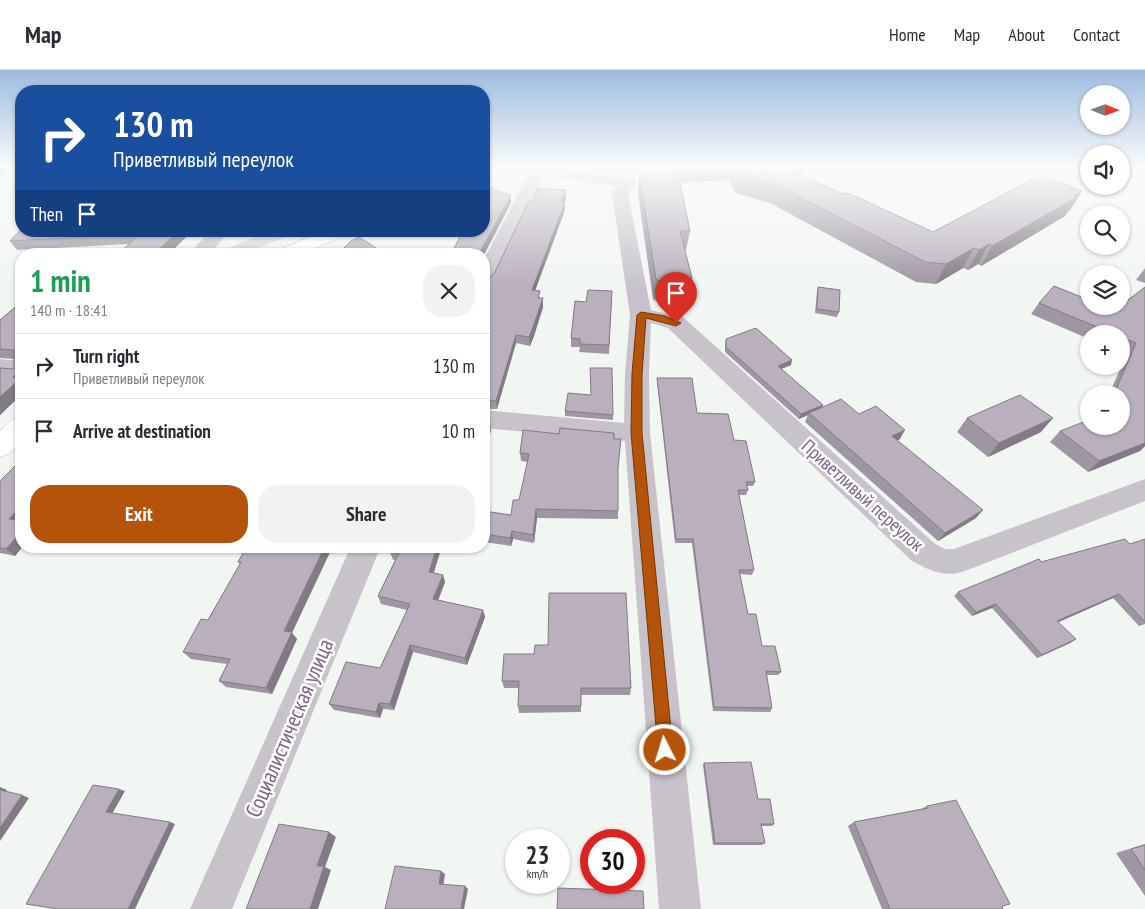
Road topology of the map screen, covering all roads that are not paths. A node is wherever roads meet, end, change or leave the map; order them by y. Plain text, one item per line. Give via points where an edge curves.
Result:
1 (517, 207) edge
2 (622, 207) edge
3 (215, 237) edge
4 (325, 237) edge
5 (204, 248) edge
6 (300, 248) edge
7 (490, 267) edge
8 (641, 315) junction
9 (0, 367) edge
10 (15, 368) edge
11 (490, 420) edge
12 (15, 432) edge
13 (637, 433) junction
14 (0, 447) edge
15 (1145, 490) edge
16 (363, 553) edge
17 (211, 909) edge
18 (680, 909) edge

1 - 7 street
2 - 8 street
3 - 5 street
4 - 6 main road
8 - 13 street
8 - 15 street, Приветливый переулок via 676,323 922,552 941,562 954,562
9 - 10 street
11 - 13 street
12 - 14 main road
13 - 18 street
16 - 17 street, Социалистическая улица

